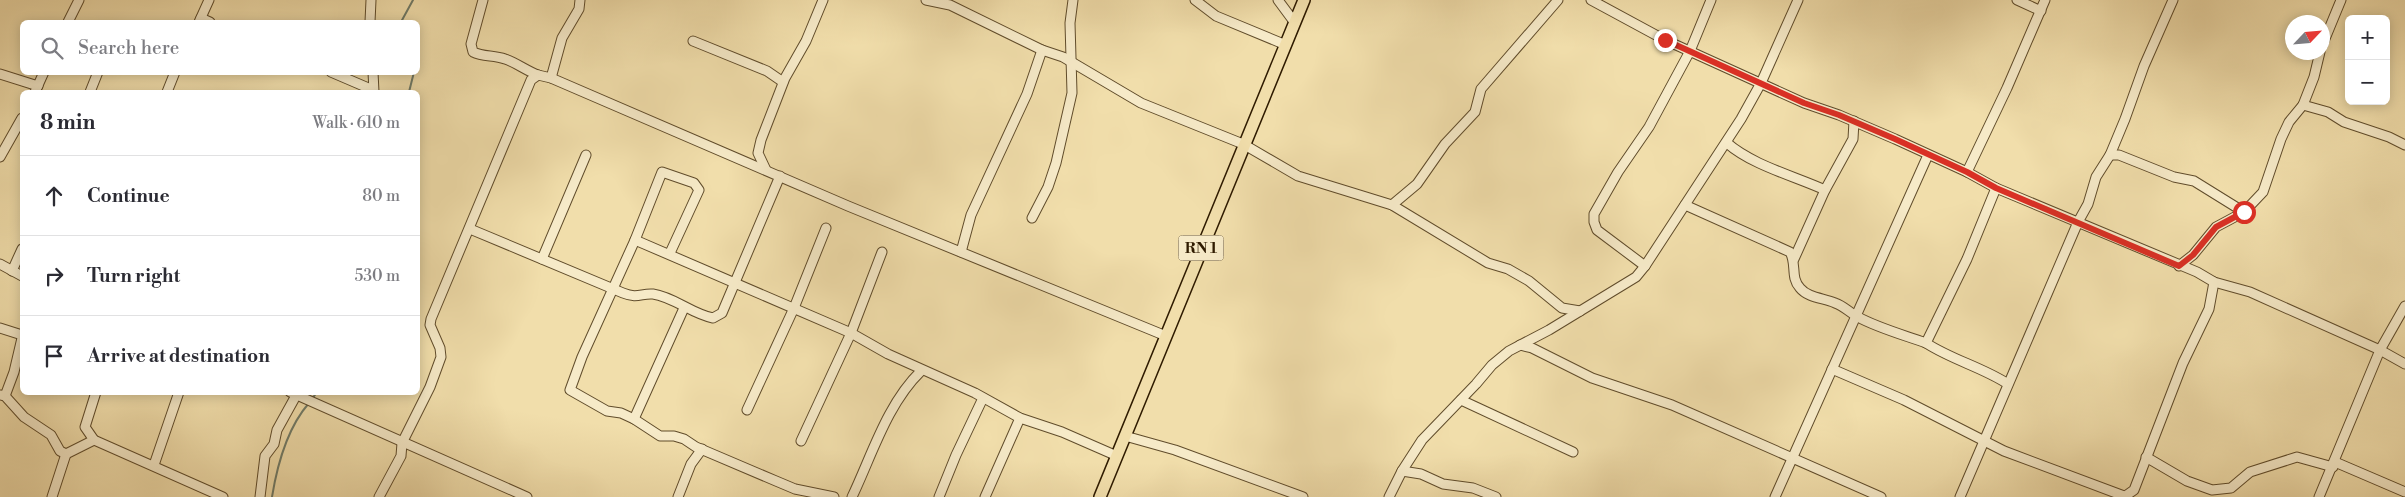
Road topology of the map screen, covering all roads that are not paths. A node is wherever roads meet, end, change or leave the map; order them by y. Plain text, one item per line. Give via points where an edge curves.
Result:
1 (79, 0) edge
2 (209, 0) edge
3 (371, 0) edge
4 (483, 0) edge
5 (580, 0) edge
6 (823, 0) edge
7 (926, 0) edge
8 (1073, 0) edge
9 (1195, 0) edge
10 (1278, 0) edge
11 (1304, 0) edge
12 (1558, 0) edge
13 (1591, 0) edge
14 (1711, 0) edge
15 (1798, 0) edge
16 (2016, 0) edge
17 (2045, 0) edge
18 (2174, 0) edge
19 (2341, 0) edge
20 (2041, 11) junction
21 (72, 20) edge
22 (200, 20) edge
23 (370, 20) edge
24 (1295, 23) junction
25 (2330, 27) edge
26 (693, 40) dead end
27 (1286, 45) junction
28 (1042, 50) junction
29 (1690, 51) junction
30 (2318, 60) edge
31 (1073, 63) junction
32 (0, 74) edge
33 (43, 75) edge
34 (97, 75) edge
35 (174, 75) edge
36 (338, 75) edge
37 (373, 75) edge
38 (538, 75) junction
39 (551, 78) junction
40 (783, 82) junction
41 (1761, 84) junction
42 (36, 89) edge
43 (91, 90) edge
44 (168, 90) edge
45 (372, 90) edge
46 (374, 90) edge
47 (2303, 105) junction
48 (1854, 121) junction
49 (20, 122) edge
50 (1727, 143) junction
51 (1243, 144) junction
52 (2405, 145) edge
53 (586, 154) dead end
54 (2110, 154) junction
55 (1928, 155) junction
56 (0, 157) edge
57 (766, 170) junction
58 (1967, 172) junction
59 (780, 176) junction
60 (1996, 188) junction
61 (1825, 190) junction
62 (1392, 205) junction
63 (1685, 205) junction
64 (2244, 212) junction
65 (1032, 218) dead end
66 (2078, 222) junction
67 (826, 228) dead end
68 (470, 229) junction
69 (635, 240) junction
70 (882, 252) dead end
71 (961, 252) junction
72 (20, 253) edge
73 (670, 253) junction
74 (542, 259) junction
75 (1794, 259) junction
76 (0, 264) edge
77 (1645, 266) junction
78 (2179, 266) junction
79 (12, 271) junction
80 (20, 275) edge
81 (2214, 282) junction
82 (736, 283) junction
83 (612, 289) junction
84 (2405, 306) edge
85 (684, 308) junction
86 (794, 308) junction
87 (1580, 311) junction
88 (1857, 317) junction
89 (0, 328) edge
90 (851, 333) junction
91 (20, 336) edge
92 (1166, 336) junction
93 (1926, 343) junction
94 (1520, 345) junction
95 (20, 346) edge
96 (2380, 350) junction
97 (2405, 364) edge
98 (1832, 368) junction
99 (921, 371) junction
100 (2008, 384) junction
101 (2, 395) edge
102 (95, 395) edge
103 (178, 395) edge
104 (296, 395) edge
105 (984, 398) junction
106 (1461, 400) junction
107 (747, 410) dead end
108 (1020, 418) junction
109 (634, 419) junction
110 (1125, 436) junction
111 (94, 440) junction
112 (1983, 440) junction
113 (801, 441) dead end
114 (402, 443) junction
115 (702, 449) junction
116 (1573, 452) dead end
117 (66, 454) junction
118 (1117, 456) junction
119 (1793, 456) junction
120 (2146, 456) junction
121 (154, 464) junction
122 (2334, 465) junction
123 (1402, 471) junction
124 (2405, 492) edge
125 (52, 497) edge
126 (223, 497) edge
127 (260, 497) edge
128 (379, 497) edge
129 (527, 497) edge
130 (678, 497) edge
131 (834, 497) edge
132 (849, 497) edge
133 (853, 497) edge
134 (940, 497) edge
135 (985, 497) edge
136 (1100, 497) edge
137 (1303, 497) edge
138 (1389, 497) edge
139 (1496, 497) edge
140 (1775, 497) edge
141 (1881, 497) edge
142 (1960, 497) edge
143 (2124, 497) edge
144 (2319, 497) edge

1 - 21 street
2 - 22 street
3 - 23 street
4 - 38 street via 471,44 473,52 506,59
5 - 39 street via 562,38
6 - 40 street via 806,41
7 - 28 street via 950,5
8 - 31 street via 1070,24
9 - 27 street via 1216,16
10 - 24 street
11 - 24 main road, RN 1
12 - 62 street via 1481,89 1475,112 1445,144 1417,184
13 - 29 street
14 - 29 street
15 - 41 street
16 - 20 street
17 - 20 street
18 - 54 street
19 - 25 street
20 - 58 street
24 - 27 main road, RN 1
26 - 40 street via 767,71
27 - 51 main road, RN 1
28 - 31 street
28 - 71 street via 1027,94 971,215
29 - 41 street
29 - 77 street via 1649,126 1594,214 1598,230
30 - 47 street
31 - 51 street via 1141,103
31 - 65 street via 1072,93 1056,163
32 - 42 street
33 - 42 street
34 - 43 street
35 - 44 street
36 - 45 street
37 - 46 street
38 - 39 street
38 - 68 street via 531,80
39 - 57 street
40 - 57 street via 758,153
41 - 48 street
41 - 50 street
47 - 52 street via 2328,112 2344,122
47 - 64 street via 2281,139 2263,192
48 - 55 street
48 - 61 street via 1853,139
49 - 56 street
50 - 61 street via 1755,162
50 - 63 street
51 - 62 street via 1298,176
51 - 92 main road, RN 1
53 - 74 street
54 - 64 street via 2194,181
54 - 66 street via 2096,177 2088,204
55 - 58 street
55 - 88 street
57 - 59 street
58 - 60 street
59 - 71 street
59 - 82 street
60 - 66 street
60 - 93 street
61 - 75 street
62 - 87 street via 1488,262 1529,281 1562,308
63 - 75 street via 1790,252
63 - 77 street
64 - 78 street via 2216,227 2193,255
66 - 78 street
66 - 100 street
67 - 86 street
68 - 74 street
68 - 114 street via 431,318 430,325 441,357
69 - 73 street
69 - 73 street via 662,172 694,183 699,190
69 - 83 street
70 - 90 street
71 - 92 street
72 - 79 street
73 - 82 street
74 - 83 street
75 - 88 street via 1794,278 1800,289 1847,308
76 - 79 street
77 - 87 street via 1636,277
78 - 81 street
79 - 80 street
81 - 96 street via 2250,292
81 - 120 street via 2209,308
82 - 85 street via 718,317 701,316
82 - 86 street
83 - 85 street via 632,297 654,294
83 - 109 street via 570,390 606,411
84 - 96 street
85 - 109 street
86 - 90 street
86 - 107 street
87 - 94 street
88 - 93 street
88 - 98 street
89 - 91 street
90 - 99 street
90 - 113 street
92 - 110 main road, RN 1
93 - 100 street via 1946,356 1979,368
94 - 106 street via 1492,364
94 - 119 street via 1592,378 1672,405
95 - 101 street via 14,372
96 - 97 street
96 - 122 street
98 - 112 street
98 - 119 street
99 - 105 street
99 - 133 street via 908,383 897,401
100 - 112 street
101 - 117 street via 24,417 51,435 60,451
102 - 111 street via 85,427
103 - 121 street
104 - 114 street
104 - 127 street via 277,430 274,444 265,456
105 - 108 street
105 - 134 street
106 - 116 street
106 - 123 street via 1422,440
108 - 118 street
108 - 135 street
109 - 115 street via 660,436 684,439
110 - 118 main road, RN 1
110 - 137 street via 1175,450
111 - 117 street
111 - 121 street
112 - 142 street
112 - 143 street
114 - 128 street via 401,456
114 - 129 street
115 - 130 street via 691,464
115 - 131 street via 795,489
117 - 125 street
118 - 136 main road, RN 1
119 - 140 street
119 - 141 street
120 - 122 street via 2187,480 2212,490 2231,488 2250,472 2297,457
120 - 143 street via 2134,490
121 - 126 street
122 - 124 street
122 - 144 street
123 - 138 street
123 - 139 street via 1420,474 1443,484 1473,488
132 - 133 street

